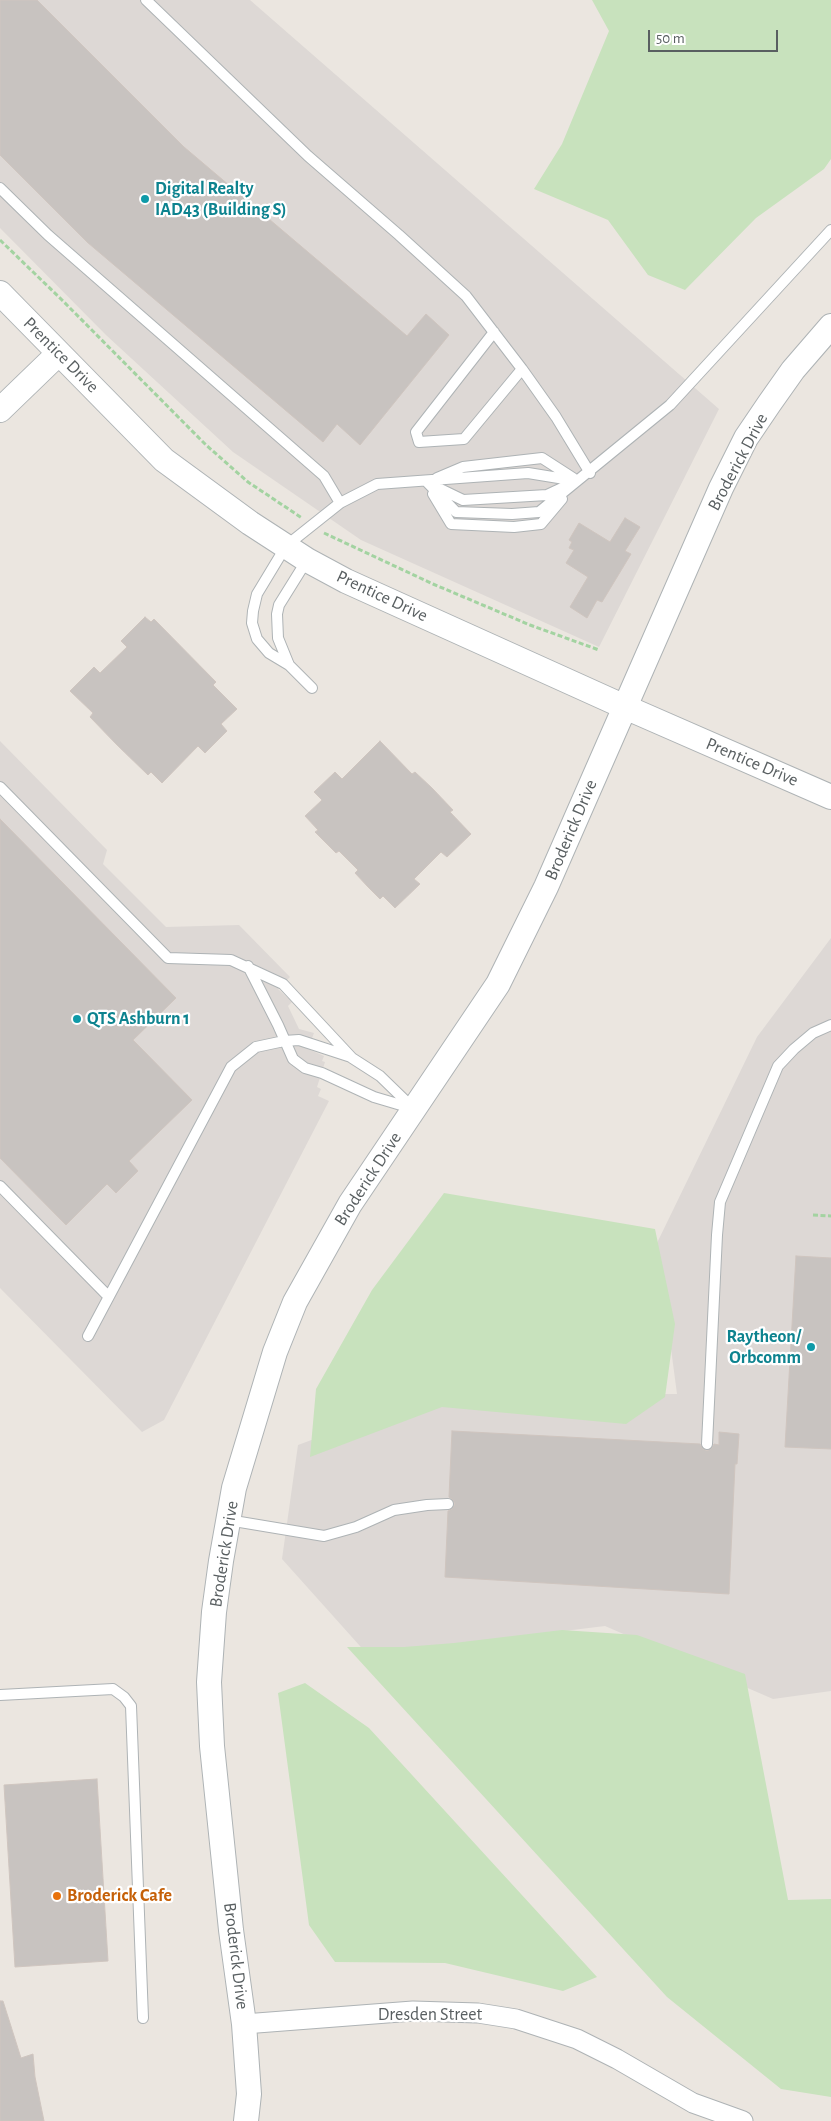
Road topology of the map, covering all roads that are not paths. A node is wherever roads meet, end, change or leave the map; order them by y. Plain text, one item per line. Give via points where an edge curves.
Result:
1 (146, 0) edge
2 (0, 188) edge
3 (831, 230) edge
4 (0, 293) edge
5 (831, 326) edge
6 (494, 332) junction
7 (58, 354) junction
8 (522, 369) junction
9 (0, 410) edge
10 (590, 473) junction
11 (577, 481) junction
12 (427, 482) junction
13 (340, 503) junction
14 (286, 546) junction
15 (307, 560) junction
16 (289, 664) junction
17 (312, 688) dead end
18 (624, 707) junction
19 (0, 787) edge
20 (831, 797) edge
21 (248, 966) junction
22 (831, 1025) edge
23 (284, 1041) junction
24 (352, 1058) junction
25 (414, 1110) junction
26 (0, 1186) edge
27 (108, 1296) junction
28 (88, 1336) dead end
29 (707, 1444) dead end
30 (448, 1504) dead end
31 (228, 1520) junction
32 (0, 1695) edge
33 (142, 2018) dead end
34 (244, 2024) junction
35 (246, 2121) edge
36 (743, 2121) edge

1 - 6 lane via 308,156 400,234 466,296
2 - 13 lane via 48,236 324,476
3 - 10 lane via 670,405
4 - 7 street, Prentice Drive
5 - 18 street, Broderick Drive via 793,370 746,438
6 - 8 lane
6 - 8 lane via 416,432 419,442 464,439
7 - 9 street
7 - 14 street, Prentice Drive via 164,460
8 - 10 lane
10 - 11 lane
11 - 12 lane via 528,474
11 - 12 lane via 547,495 463,500
11 - 12 lane via 542,458 463,466
11 - 12 lane via 539,512 512,514 456,512
12 - 13 lane via 377,484
13 - 14 lane
14 - 15 street, Prentice Drive
14 - 16 lane via 257,594 252,624 257,639 268,654
15 - 16 lane via 278,605 278,638
15 - 18 street, Prentice Drive via 346,581
16 - 17 lane
18 - 20 street, Prentice Drive
18 - 25 street, Broderick Drive via 546,887 498,984
19 - 21 lane via 168,958 231,960
21 - 23 lane
21 - 24 lane via 283,984
22 - 29 lane via 813,1033 778,1066 720,1202
23 - 24 lane via 299,1040
23 - 25 lane via 293,1059 305,1068
23 - 27 lane via 256,1047 231,1067
24 - 25 lane via 379,1075
25 - 31 street, Broderick Drive via 350,1204 295,1302 251,1427
26 - 27 lane
27 - 28 lane
30 - 31 lane via 394,1510 356,1527 324,1536
31 - 34 street, Broderick Drive via 214,1612 209,1682 212,1746
32 - 33 lane via 113,1689 131,1706
34 - 35 street, Broderick Drive via 249,2094
34 - 36 street, Dresden Street via 413,2011 478,2013 516,2019 577,2039 693,2102

